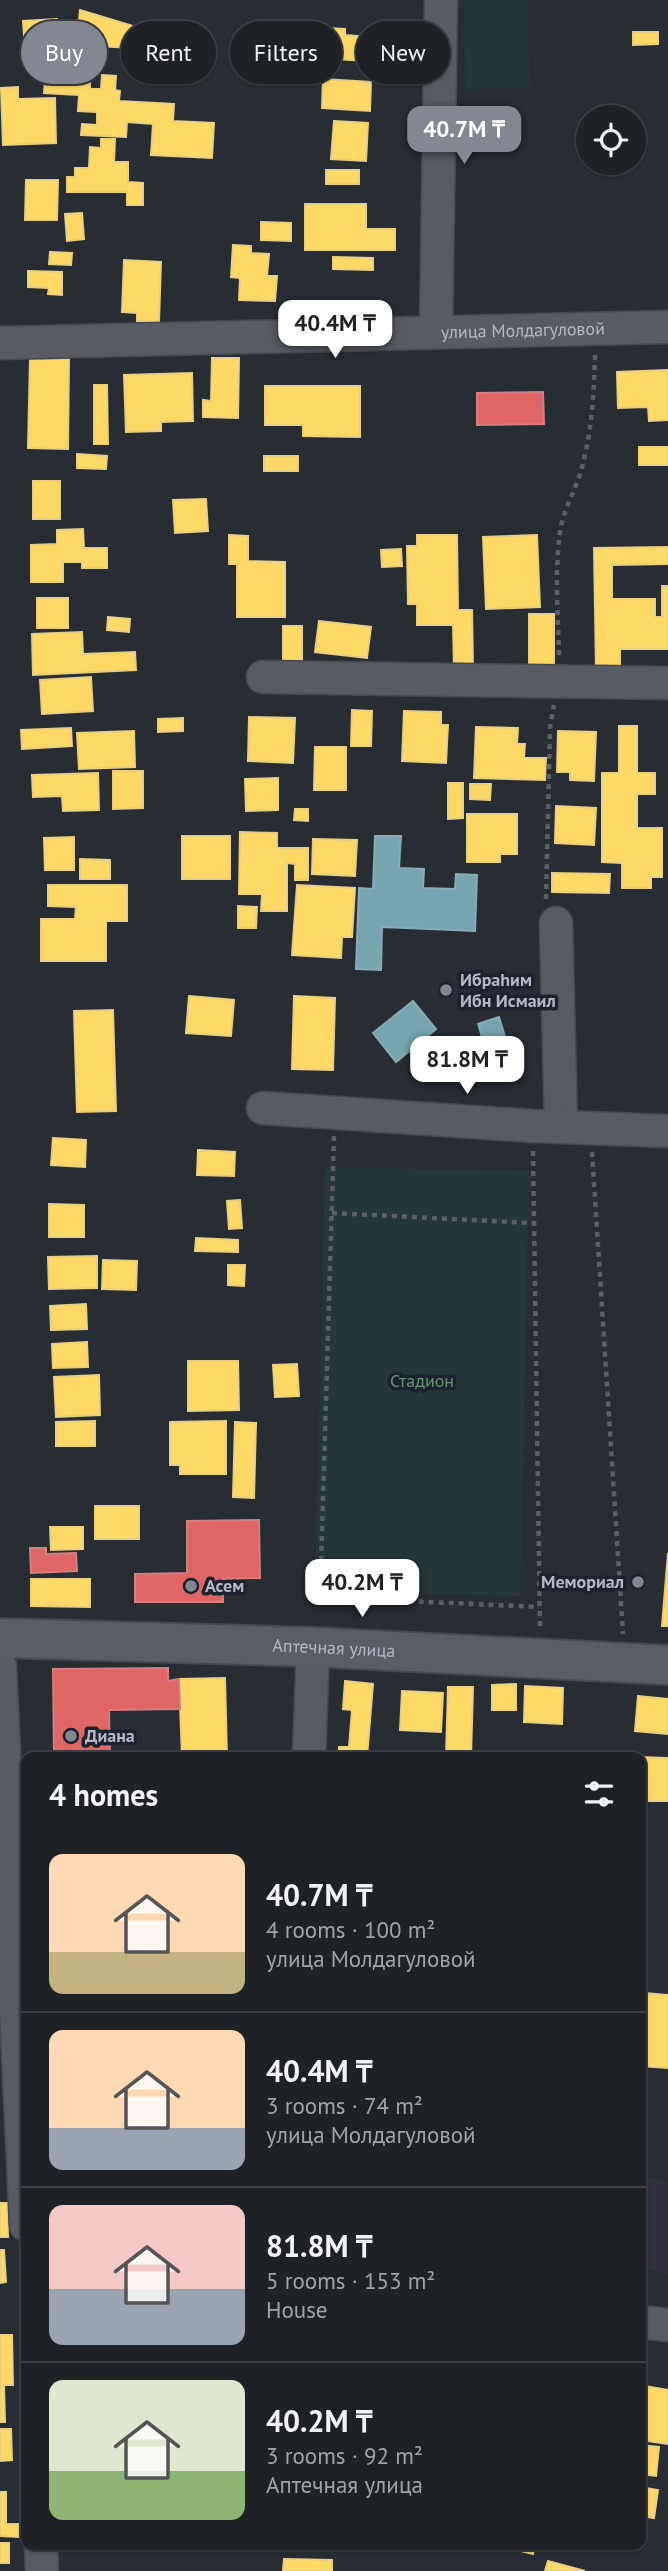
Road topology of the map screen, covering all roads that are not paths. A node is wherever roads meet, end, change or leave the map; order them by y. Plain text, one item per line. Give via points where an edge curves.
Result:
1 (440, 0) edge
2 (668, 327) edge
3 (436, 331) junction
4 (0, 343) edge
5 (263, 677) dead end
6 (668, 683) edge
7 (556, 923) road end
8 (262, 1108) dead end
9 (562, 1126) junction
10 (668, 1131) edge
11 (0, 1638) edge
12 (313, 1647) junction
13 (668, 1665) edge
14 (0, 1666) edge
15 (309, 1752) edge
16 (21, 2118) edge
17 (646, 2323) edge
18 (668, 2325) edge
19 (41, 2550) edge
20 (43, 2571) edge

1 - 3 street
2 - 3 street, улица Молдагуловой
3 - 4 street, улица Молдагуловой
5 - 6 street
7 - 9 street
8 - 9 street
9 - 10 street
11 - 12 main road, Аптечная улица
12 - 13 main road, Аптечная улица
12 - 15 street
14 - 16 street
17 - 18 street
19 - 20 street

